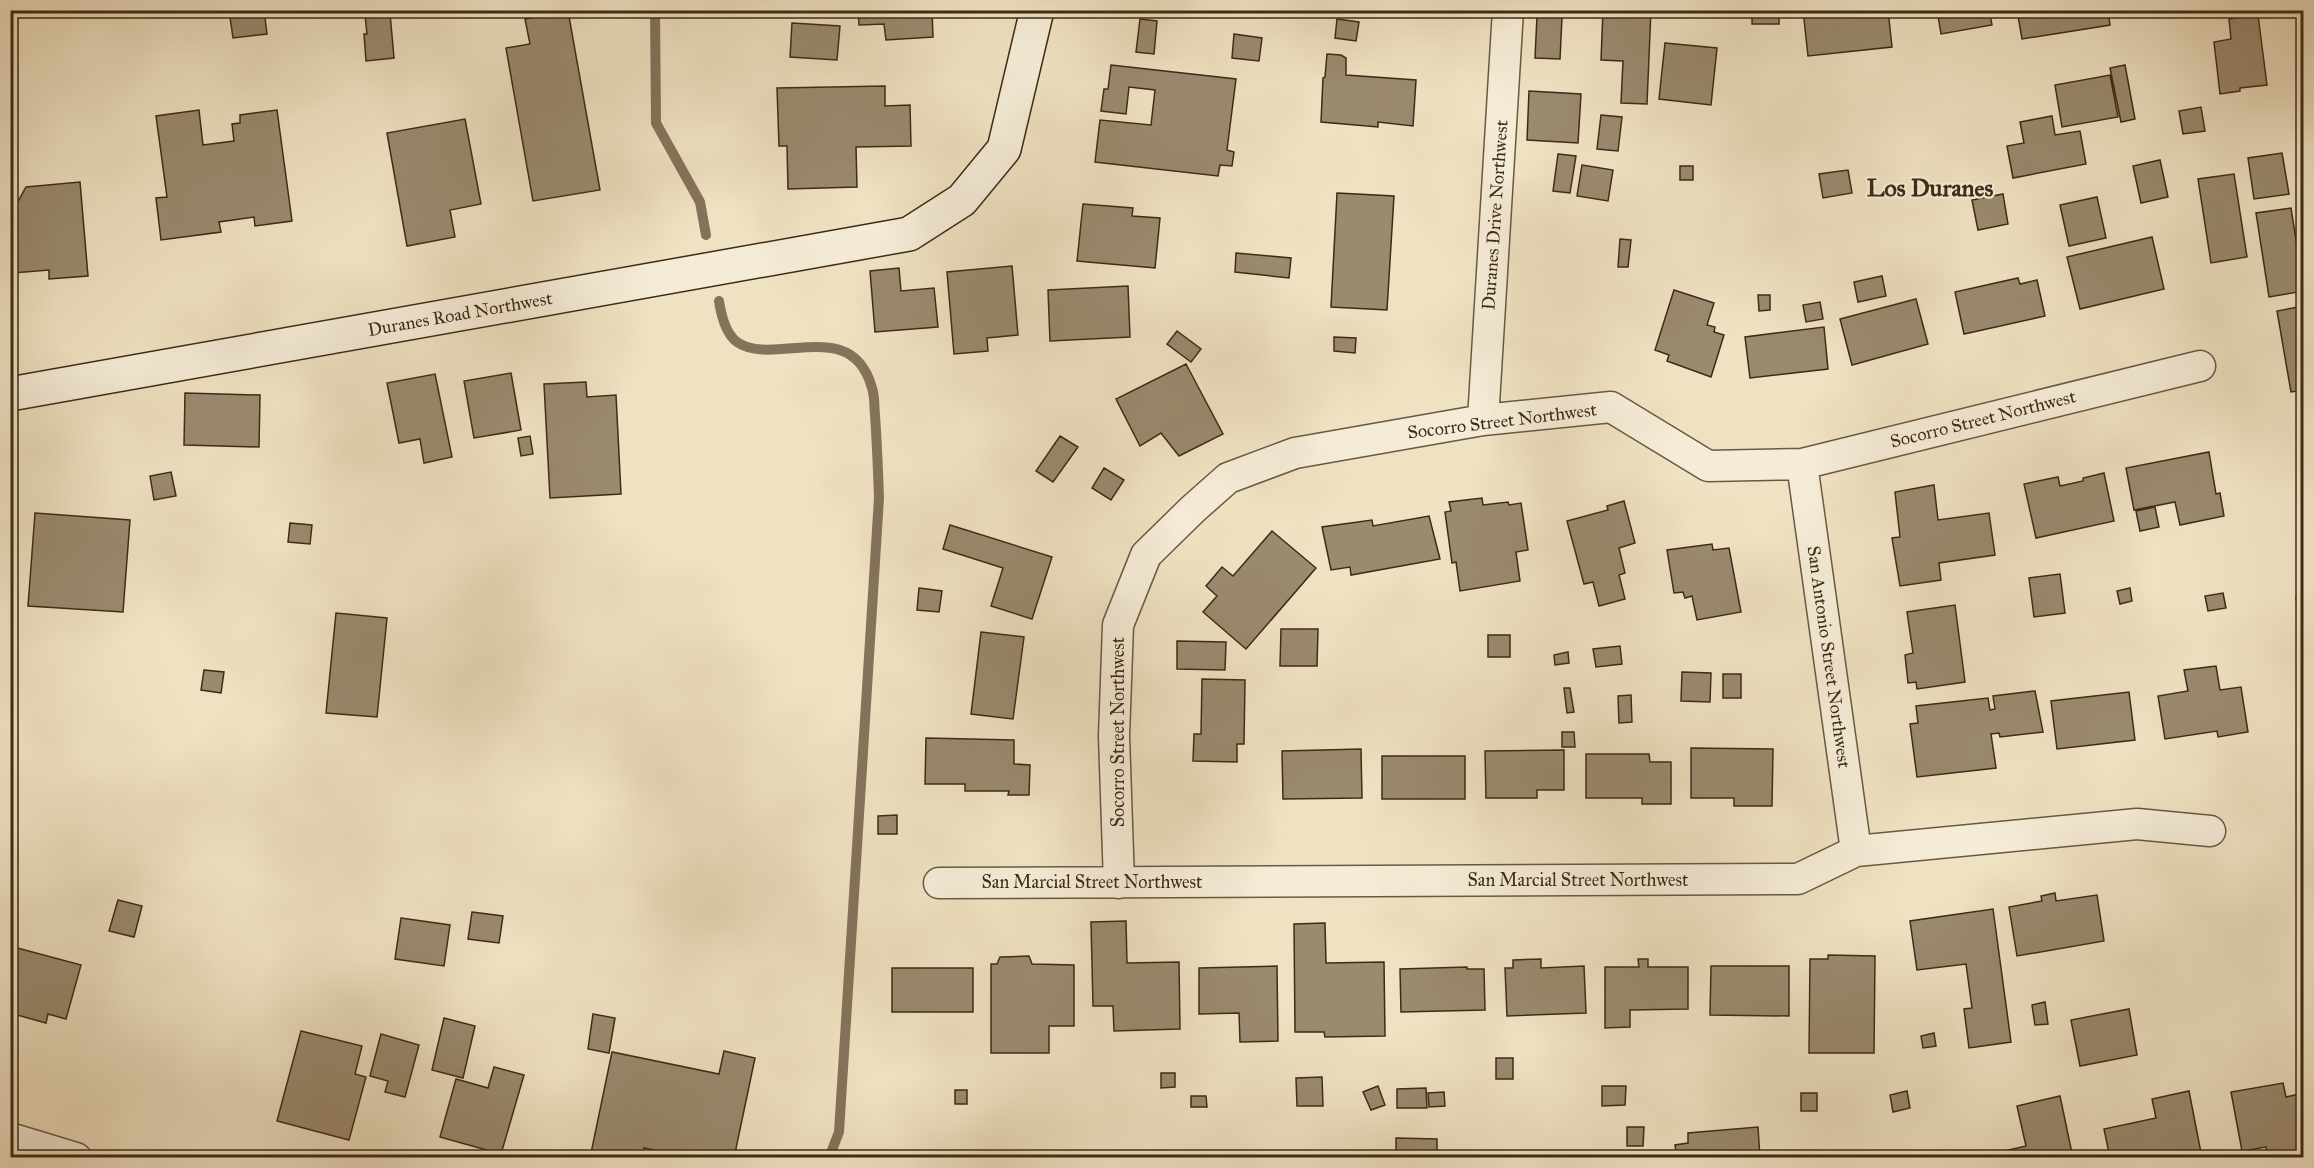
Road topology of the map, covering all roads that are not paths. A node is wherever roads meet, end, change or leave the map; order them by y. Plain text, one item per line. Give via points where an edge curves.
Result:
1 (1037, 10) edge
2 (1508, 10) edge
3 (2200, 366) dead end
4 (10, 394) edge
5 (1483, 420) junction
6 (1802, 464) junction
7 (2210, 831) dead end
8 (1856, 851) junction
9 (939, 883) dead end
10 (1119, 883) junction
11 (10, 1138) edge
12 (76, 1158) edge

1 - 4 street, Duranes Road Northwest via 1004,149 962,200 909,234
2 - 5 street, Duranes Drive Northwest
3 - 6 street, Socorro Street Northwest
5 - 6 street, Socorro Street Northwest via 1611,407 1708,466
5 - 10 street, Socorro Street Northwest via 1295,453 1228,478 1146,555 1118,625 1114,735
6 - 8 street, San Antonio Street Northwest
7 - 8 street, San Marcial Street Northwest via 2136,824
8 - 10 street, San Marcial Street Northwest via 1798,879
9 - 10 street, San Marcial Street Northwest
11 - 12 street

